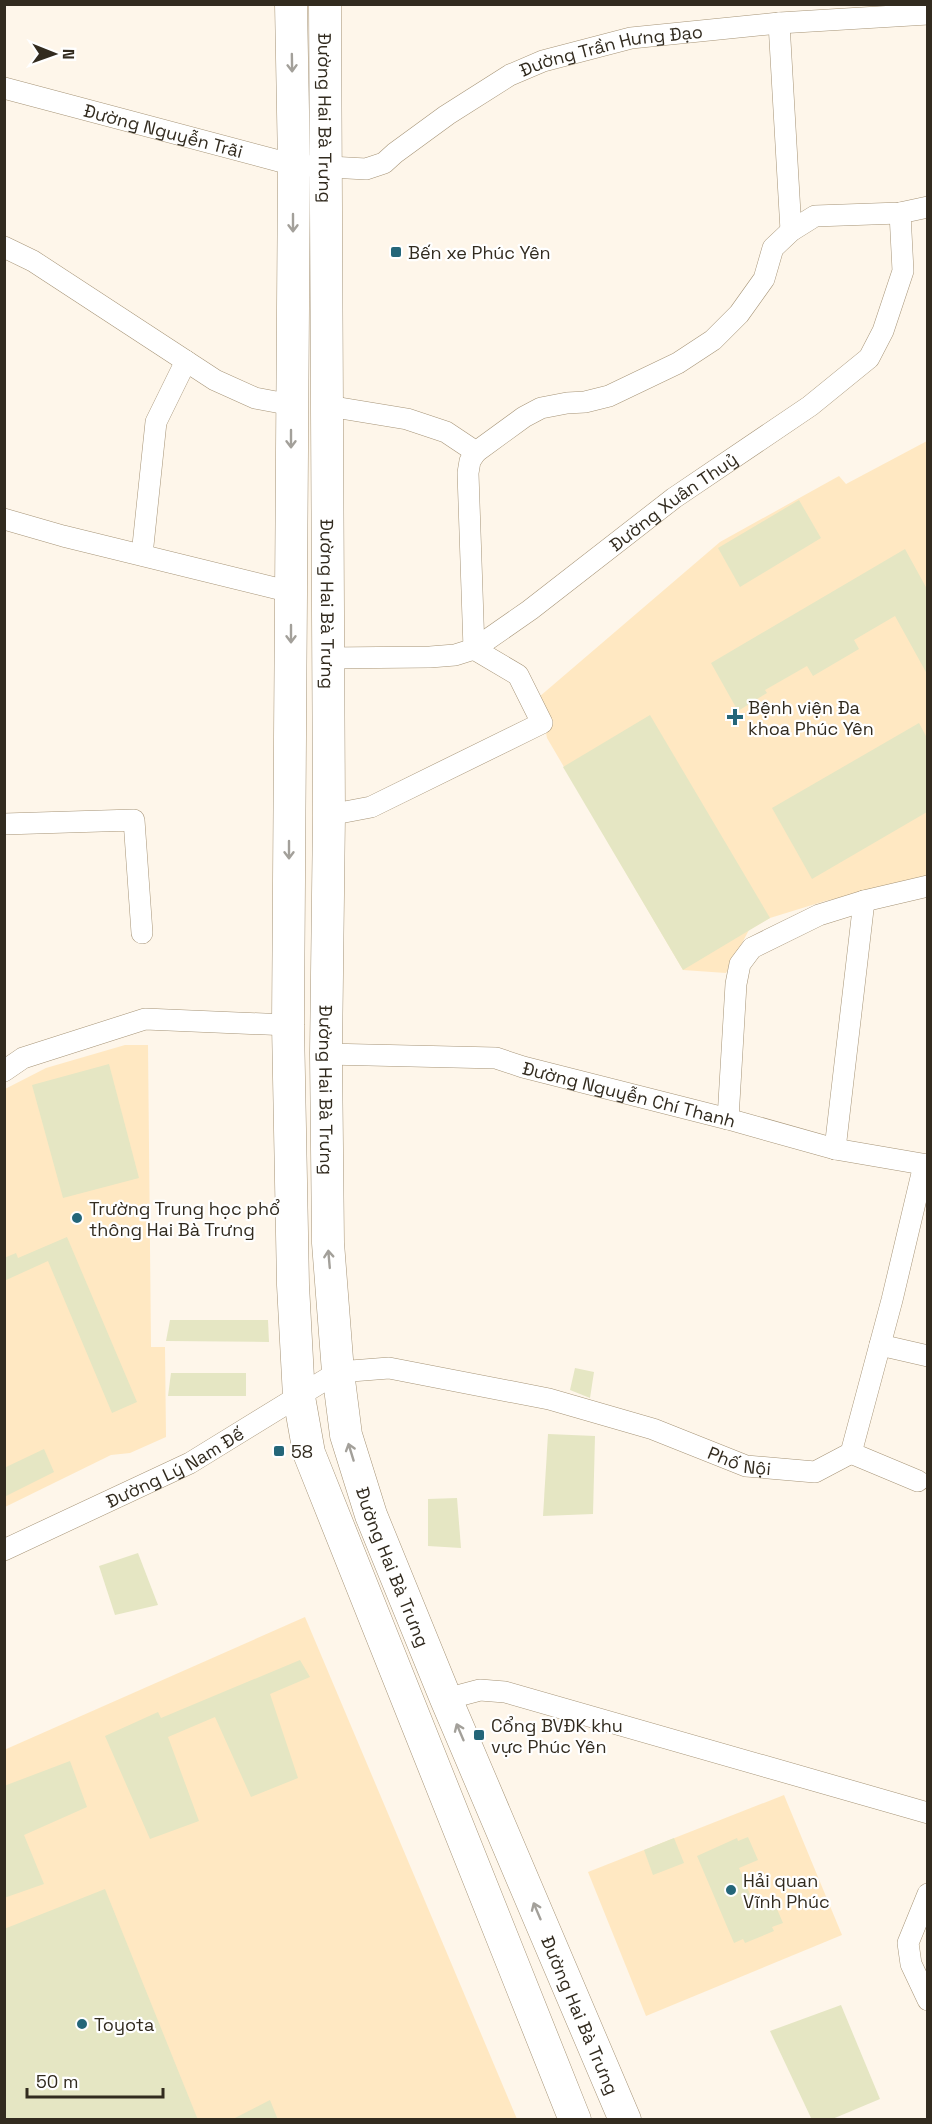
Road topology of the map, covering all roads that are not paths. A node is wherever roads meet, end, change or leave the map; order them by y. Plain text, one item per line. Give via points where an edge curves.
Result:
1 (291, 4) edge
2 (325, 4) edge
3 (927, 14) edge
4 (779, 23) junction
5 (4, 87) edge
6 (294, 165) junction
7 (325, 167) junction
8 (927, 207) edge
9 (900, 213) junction
10 (791, 231) junction
11 (4, 247) edge
12 (186, 361) junction
13 (292, 405) junction
14 (328, 406) junction
15 (476, 452) junction
16 (4, 519) edge
17 (142, 555) junction
18 (291, 592) junction
19 (474, 648) junction
20 (327, 658) junction
21 (328, 815) junction
22 (290, 816) junction
23 (4, 824) edge
24 (927, 886) edge
25 (864, 901) junction
26 (141, 933) dead end
27 (288, 1025) junction
28 (326, 1054) junction
29 (4, 1071) edge
30 (728, 1119) junction
31 (835, 1149) junction
32 (926, 1165) edge
33 (880, 1345) junction
34 (927, 1356) edge
35 (338, 1372) junction
36 (299, 1397) junction
37 (851, 1453) junction
38 (918, 1481) dead end
39 (4, 1550) edge
40 (446, 1699) junction
41 (414, 1717) junction
42 (927, 1813) edge
43 (927, 1894) edge
44 (927, 2000) edge
45 (575, 2120) edge
46 (626, 2120) edge

1 -> 6 highway, Đường Hai Bà Trưng
2 - 7 highway, Đường Hai Bà Trưng
3 - 4 street, Đường Trần Hưng Đạo
4 - 7 street, Đường Trần Hưng Đạo via 630,38 543,61 510,75 447,115 384,163 366,169
4 - 10 street
5 - 6 street, Đường Nguyễn Trãi
6 - 7 street, Đường Nguyễn Trãi
6 -> 13 highway, Đường Hai Bà Trưng
7 - 14 highway, Đường Hai Bà Trưng
8 - 9 street
9 - 10 street via 814,216
9 - 19 street, Đường Xuân Thuỷ via 903,271 883,331 869,357 810,406 674,498 530,610
10 - 15 street via 772,248 764,279 739,314 713,340 678,363 609,396 541,408
11 - 12 street via 33,261
12 - 13 street via 215,380 255,398
12 - 17 street via 156,422
13 -> 18 highway, Đường Hai Bà Trưng
14 - 15 street via 406,419 446,432
14 - 20 highway, Đường Hai Bà Trưng
15 - 19 street via 468,473
16 - 17 street
17 - 18 street
18 -> 22 highway, Đường Hai Bà Trưng
19 - 20 street, Đường Xuân Thuỷ via 455,655 430,657
19 - 21 street via 518,675 542,723 371,807
20 - 21 highway, Đường Hai Bà Trưng
21 - 22 highway
21 - 28 highway, Đường Hai Bà Trưng
22 -> 27 highway, Đường Hai Bà Trưng
23 - 26 street via 134,820
24 - 25 street
25 - 30 street via 819,915 752,948 740,963
25 - 31 street
27 - 29 street via 145,1019 23,1058
27 - 36 highway, Đường Hai Bà Trưng
28 - 30 street, Đường Nguyễn Chí Thanh via 496,1058
35 -> 28 highway, Đường Hai Bà Trưng via 328,1243
30 - 31 street, Đường Nguyễn Chí Thanh
31 - 32 street, Đường Nguyễn Chí Thanh
32 - 33 street
33 - 34 street
33 - 37 street
35 - 36 street, Đường Lý Nam Đế
35 - 37 street, Phố Nội via 389,1368 549,1399 653,1429 746,1466 815,1472
40 -> 35 highway, Đường Hai Bà Trưng via 371,1515 346,1435
36 - 39 street, Đường Lý Nam Đế via 190,1463
36 - 41 highway, Đường Hai Bà Trưng via 309,1453
37 - 38 street
40 - 41 highway
40 - 42 street via 480,1690 505,1692
46 -> 40 highway, Đường Hai Bà Trưng
41 - 45 highway, Đường Hai Bà Trưng
43 - 44 street via 908,1943 911,1964

